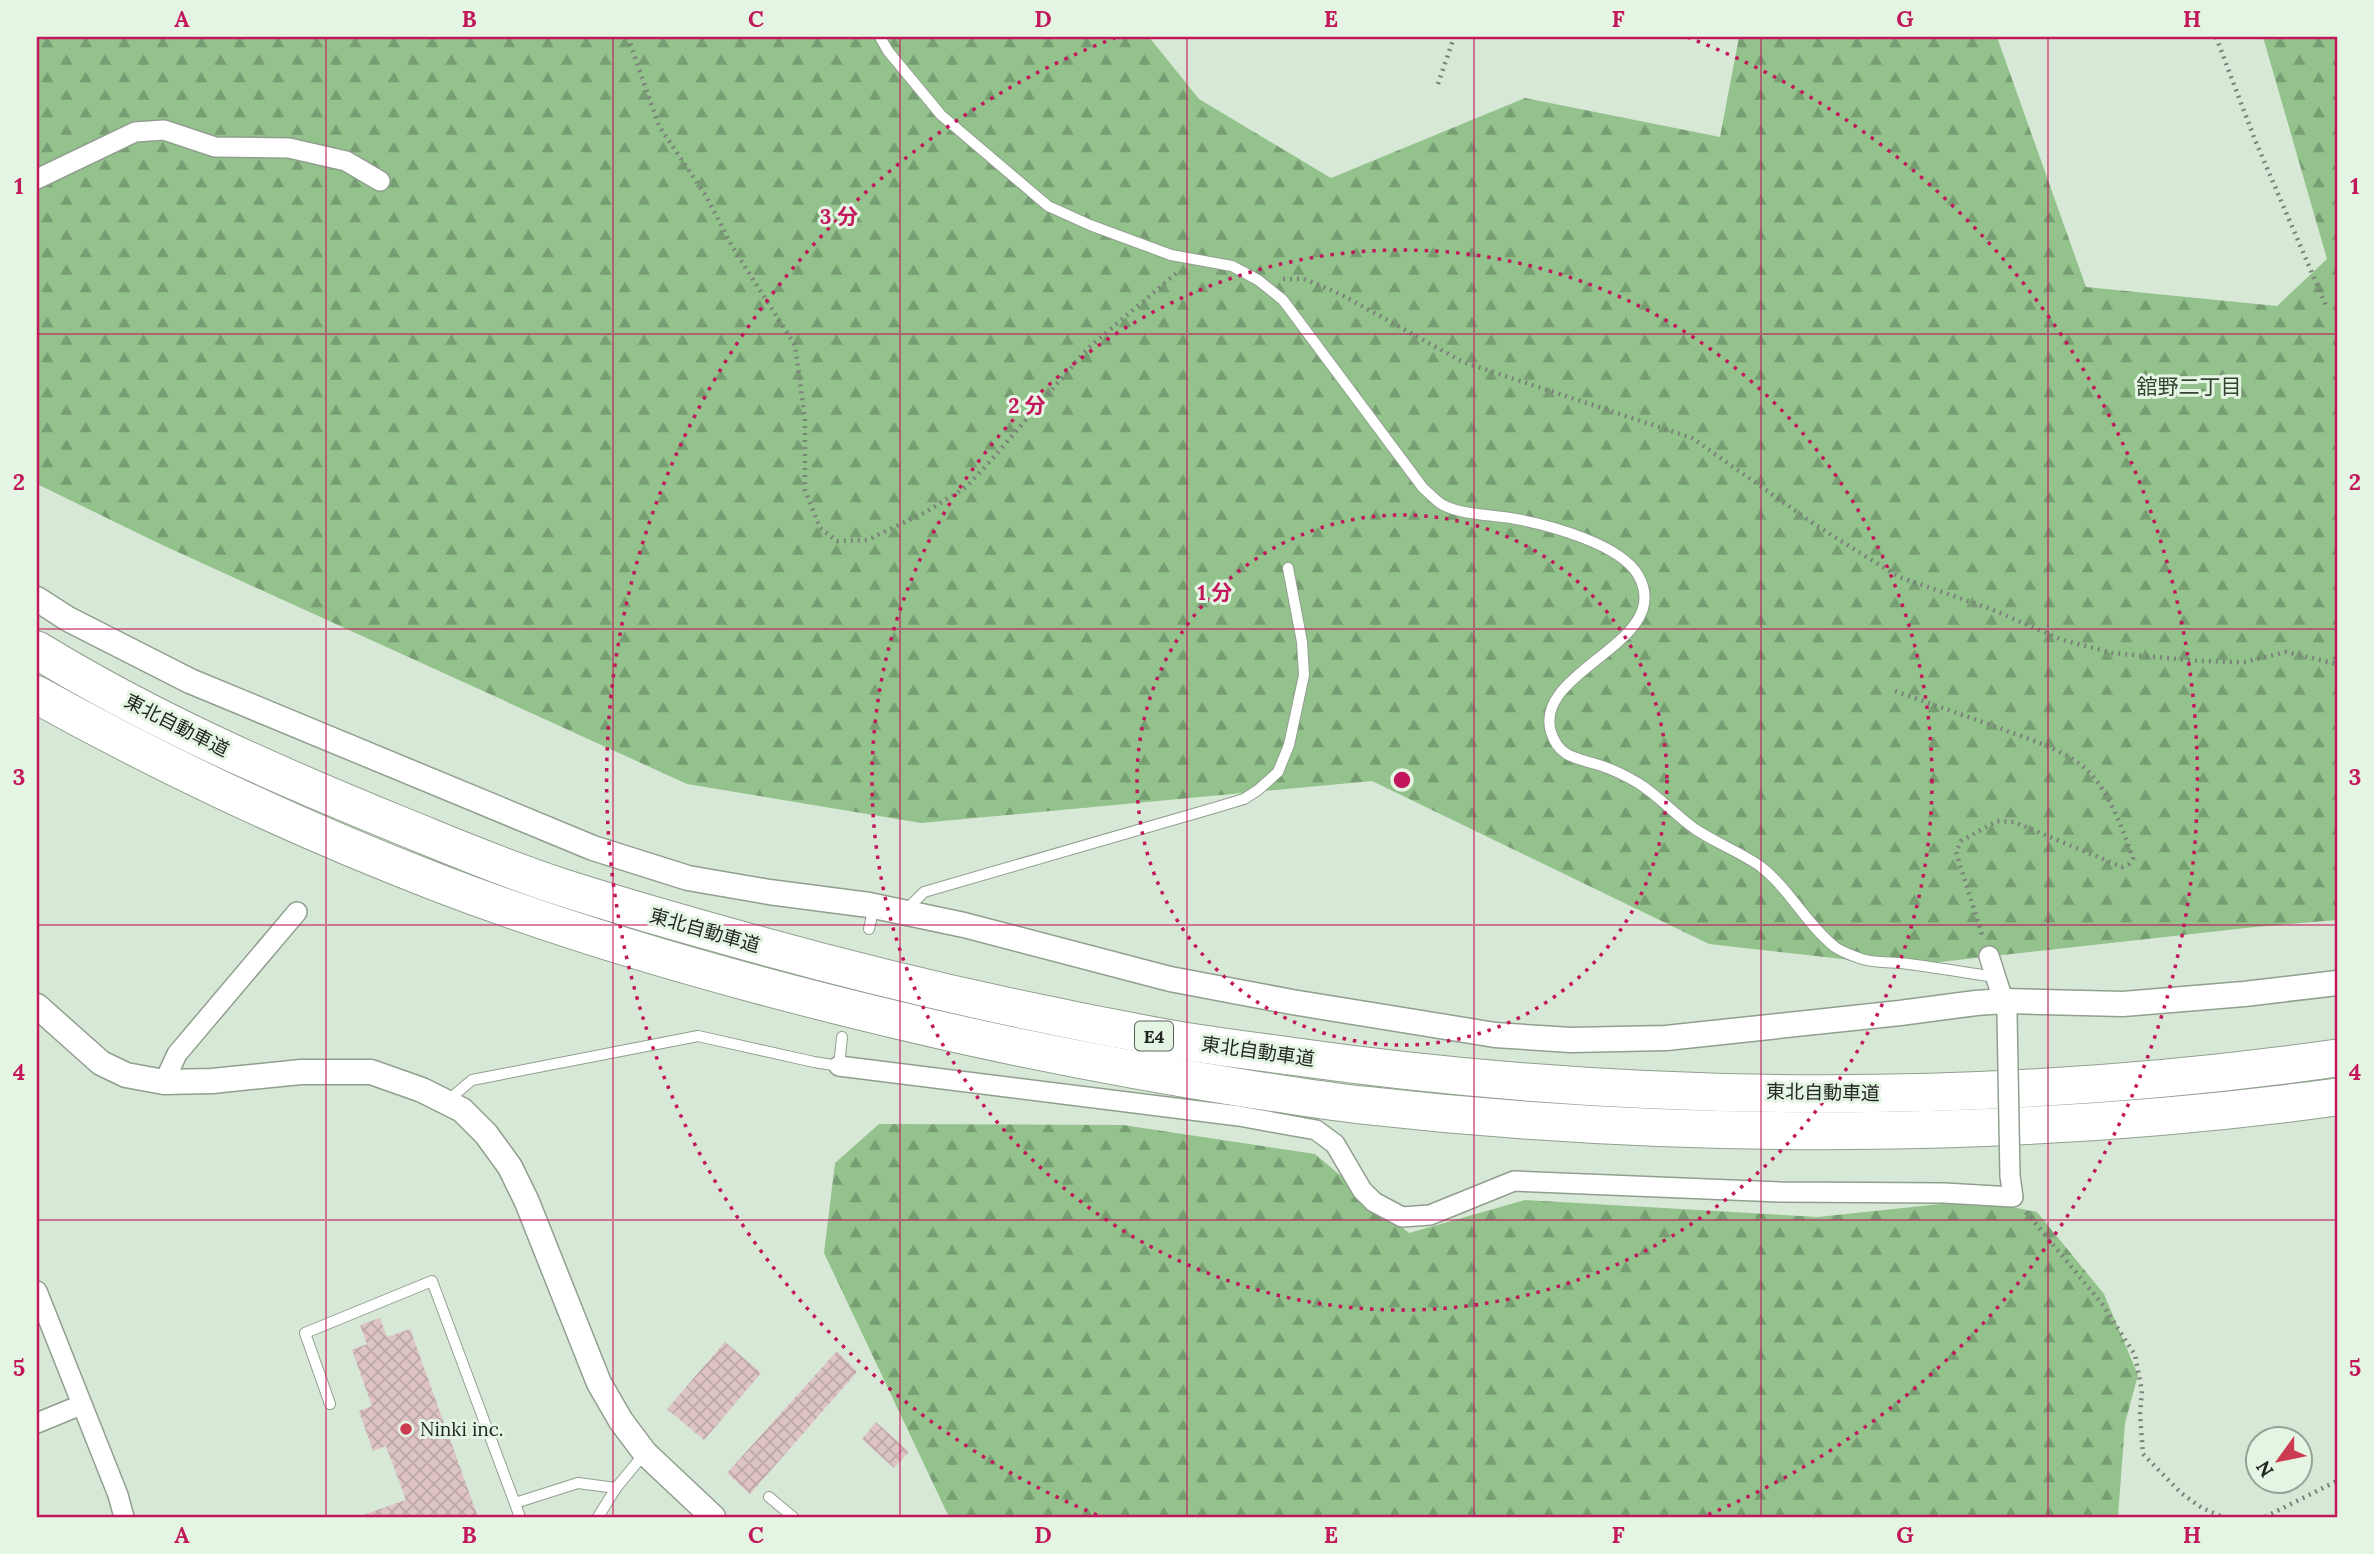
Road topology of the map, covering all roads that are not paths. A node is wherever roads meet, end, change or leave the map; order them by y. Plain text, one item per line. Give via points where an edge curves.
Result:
1 (880, 37) edge
2 (37, 179) edge
3 (380, 181) dead end
4 (1288, 568) dead end
5 (37, 599) edge
6 (37, 650) edge
7 (37, 695) edge
8 (297, 912) dead end
9 (905, 912) junction
10 (1989, 956) road end
11 (1995, 977) junction
12 (2337, 984) edge
13 (37, 1006) edge
14 (2006, 1007) junction
15 (842, 1037) dead end
16 (2337, 1058) edge
17 (839, 1066) junction
18 (164, 1082) junction
19 (2337, 1097) edge
20 (446, 1101) junction
21 (37, 1292) edge
22 (330, 1404) dead end
23 (81, 1405) junction
24 (37, 1423) edge
25 (645, 1453) junction
26 (616, 1488) junction
27 (769, 1497) dead end
28 (515, 1503) junction
29 (124, 1517) edge
30 (520, 1517) edge
31 (598, 1517) edge
32 (713, 1517) edge
33 (793, 1517) edge

1 - 11 lane via 941,115 1048,205 1171,255 1232,266 1283,300 1423,488 1443,505 1548,526 1604,547 1627,562 1644,593 1636,625 1557,697 1550,728 1556,745 1573,759 1601,765 1639,783 1694,828 1759,865 1836,947 1863,960
2 - 3 street via 135,132 164,130 215,147 289,148 346,161
4 - 9 lane via 1304,675 1289,745 1278,772 1258,790 1244,799 924,892
5 - 9 street via 190,681 593,848 688,878 872,917
6 - 16 highway, 東北自動車道 / E4 via 173,726 282,776 552,885 827,964 1165,1038 1367,1067 1514,1082 1742,1092 1875,1094 2083,1084
7 - 19 highway, 東北自動車道 / E4 via 160,761 287,820 536,918 803,998 1162,1076 1358,1105 1523,1120 1709,1128 1886,1130 2093,1122
8 - 18 street via 177,1054
9 - 14 street via 1170,979 1495,1035 1572,1040 1666,1038
10 - 11 street
11 - 14 street
12 - 14 street via 2123,1004
13 - 18 street via 101,1063 126,1075
14 - 17 street, bridge via 2013,1197 1514,1181 1430,1215 1402,1217 1368,1196 1335,1144 1316,1130 1239,1116
15 - 17 lane
17 - 20 lane via 698,1036 472,1080
18 - 20 street via 371,1072
20 - 25 street via 486,1134 510,1167 599,1382
21 - 23 street
22 - 28 lane via 305,1333 432,1281
23 - 24 street
23 - 29 street
25 - 26 lane
25 - 32 street
26 - 28 lane via 578,1483
26 - 31 lane
27 - 33 lane
28 - 30 lane

